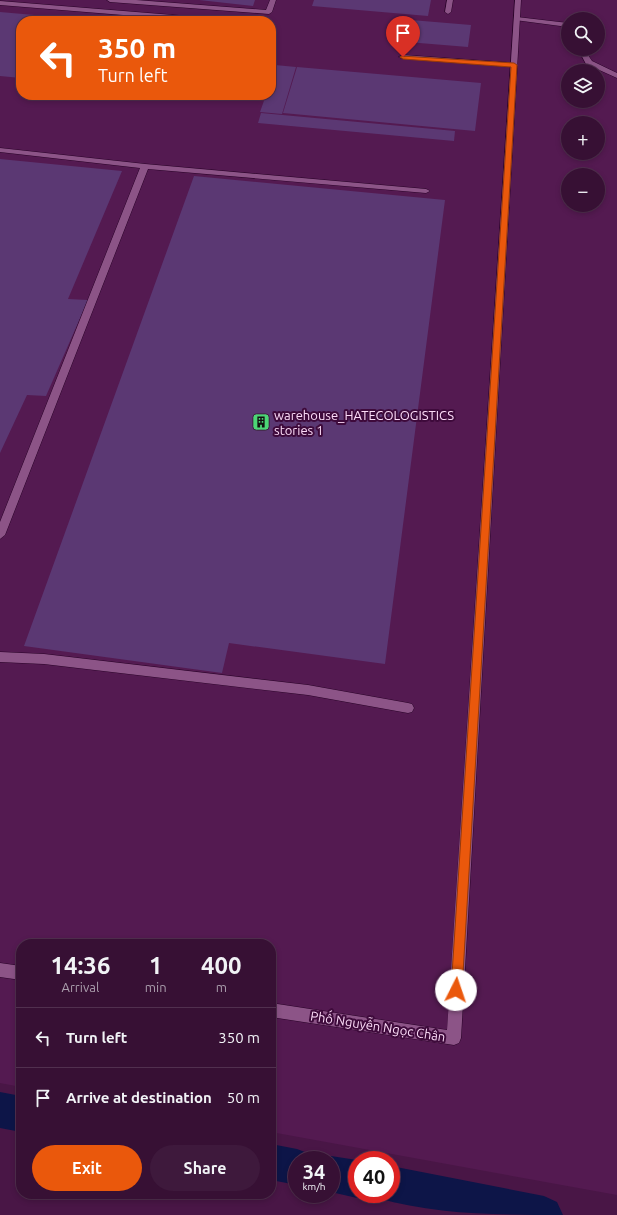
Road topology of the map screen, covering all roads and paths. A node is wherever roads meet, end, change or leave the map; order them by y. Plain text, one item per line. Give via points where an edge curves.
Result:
1 (110, 0) edge
2 (273, 0) edge
3 (450, 0) edge
4 (518, 0) edge
5 (0, 3) edge
6 (448, 12) dead end
7 (160, 16) edge
8 (517, 19) junction
9 (561, 24) edge
10 (586, 56) edge
11 (403, 57) dead end
12 (514, 65) junction
13 (617, 76) edge
14 (0, 150) edge
15 (145, 166) junction
16 (426, 191) dead end
17 (0, 535) edge
18 (0, 657) edge
19 (408, 708) dead end
20 (0, 970) edge
21 (16, 972) edge
22 (276, 1011) edge

1 - 2 street via 269,12
3 - 6 street
4 - 8 street, Phố Nguyễn Ngọc Chân
5 - 7 street
8 - 9 street
8 - 12 street, Phố Nguyễn Ngọc Chân
10 - 13 street via 590,62
11 - 12 street
12 - 22 street, Phố Nguyễn Ngọc Chân via 454,1038
14 - 15 street
15 - 16 street
15 - 17 street
18 - 19 street via 44,659 308,690
20 - 21 street

